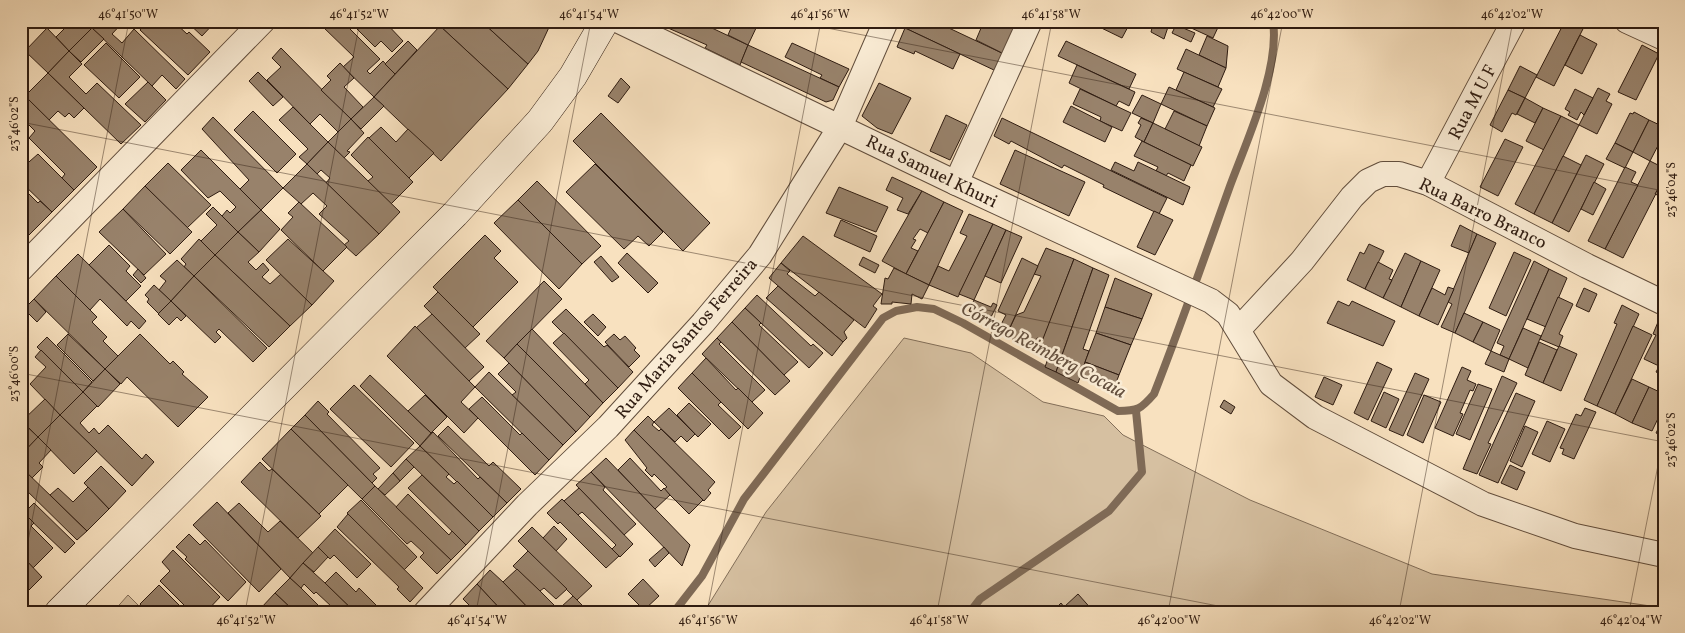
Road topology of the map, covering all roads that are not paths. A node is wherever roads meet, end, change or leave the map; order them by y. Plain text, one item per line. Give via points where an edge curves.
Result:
1 (263, 21) edge
2 (605, 21) edge
3 (619, 21) edge
4 (886, 21) edge
5 (1030, 21) edge
6 (1514, 21) edge
7 (1627, 21) edge
8 (1664, 38) edge
9 (840, 127) junction
10 (956, 183) junction
11 (1428, 183) junction
12 (21, 269) edge
13 (1664, 303) edge
14 (1239, 329) junction
15 (1664, 555) edge
16 (59, 612) edge
17 (426, 612) edge

1 - 12 street
2 - 16 main road via 573,76 540,121 455,214
3 - 9 street, Rua Samuel Khuri
4 - 9 street, Rua Maria Santos Ferreira
5 - 10 street
6 - 11 street, Rua M U F
7 - 8 street
9 - 10 street, Rua Samuel Khuri
9 - 17 street, Rua Maria Santos Ferreira via 760,255 703,323 608,427
10 - 14 street, Rua Samuel Khuri via 1211,301 1228,314
11 - 13 street, Rua Barro Branco
11 - 14 street, Rua Barro Branco via 1399,174 1384,174 1368,181 1302,261
14 - 15 street, Rua Samuel Khuri via 1271,384 1315,417 1483,504 1575,536

